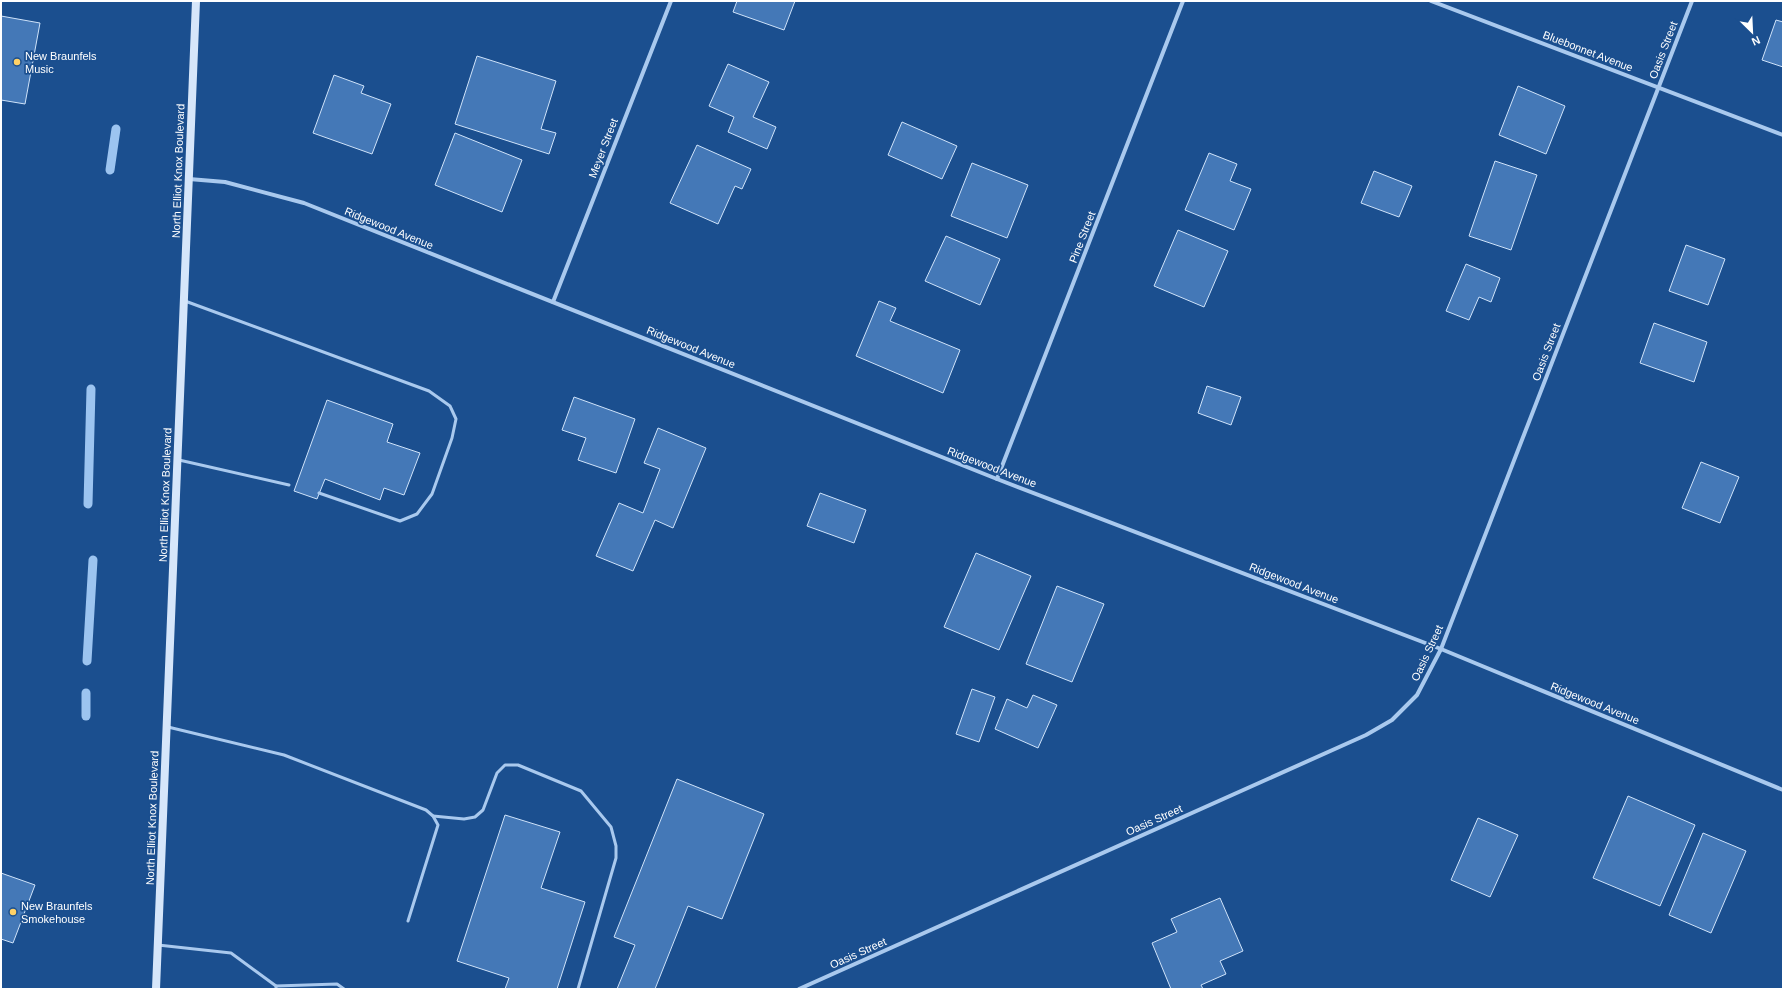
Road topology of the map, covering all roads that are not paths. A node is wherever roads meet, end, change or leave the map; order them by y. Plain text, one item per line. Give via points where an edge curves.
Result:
1 (196, 1) edge
2 (671, 1) edge
3 (1183, 1) edge
4 (1431, 1) edge
5 (1692, 1) edge
6 (1658, 87) junction
7 (1783, 135) edge
8 (189, 179) junction
9 (184, 301) junction
10 (553, 302) junction
11 (177, 460) junction
12 (997, 479) junction
13 (289, 485) dead end
14 (319, 493) dead end
15 (1440, 648) junction
16 (167, 727) junction
17 (1783, 790) edge
18 (434, 816) junction
19 (408, 921) dead end
20 (157, 945) junction
21 (276, 987) edge
22 (156, 989) edge
23 (344, 989) edge
24 (578, 989) edge
25 (799, 989) edge

1 - 8 main road, North Elliot Knox Boulevard
2 - 10 street, Meyer Street
3 - 12 street, Pine Street
4 - 6 street, Bluebonnet Avenue
5 - 6 street, Oasis Street
6 - 7 street, Bluebonnet Avenue
6 - 15 street, Oasis Street
8 - 9 main road, North Elliot Knox Boulevard
8 - 10 street, Ridgewood Avenue via 226,182 304,203
9 - 11 main road, North Elliot Knox Boulevard
9 - 14 lane via 429,391 450,406 456,419 452,438 432,494 417,514 400,521
10 - 12 street, Ridgewood Avenue
11 - 13 lane
11 - 16 main road, North Elliot Knox Boulevard
12 - 15 street, Ridgewood Avenue
15 - 17 street, Ridgewood Avenue
15 - 25 street, Oasis Street via 1417,695 1392,720 1366,735
16 - 18 lane via 284,756 426,810
16 - 20 main road, North Elliot Knox Boulevard
18 - 19 lane via 438,824
18 - 24 lane via 464,819 475,817 484,810 497,774 505,765 518,765 581,791 611,827 616,858
20 - 21 lane via 231,953
20 - 22 main road, North Elliot Knox Boulevard
21 - 23 lane via 337,984

